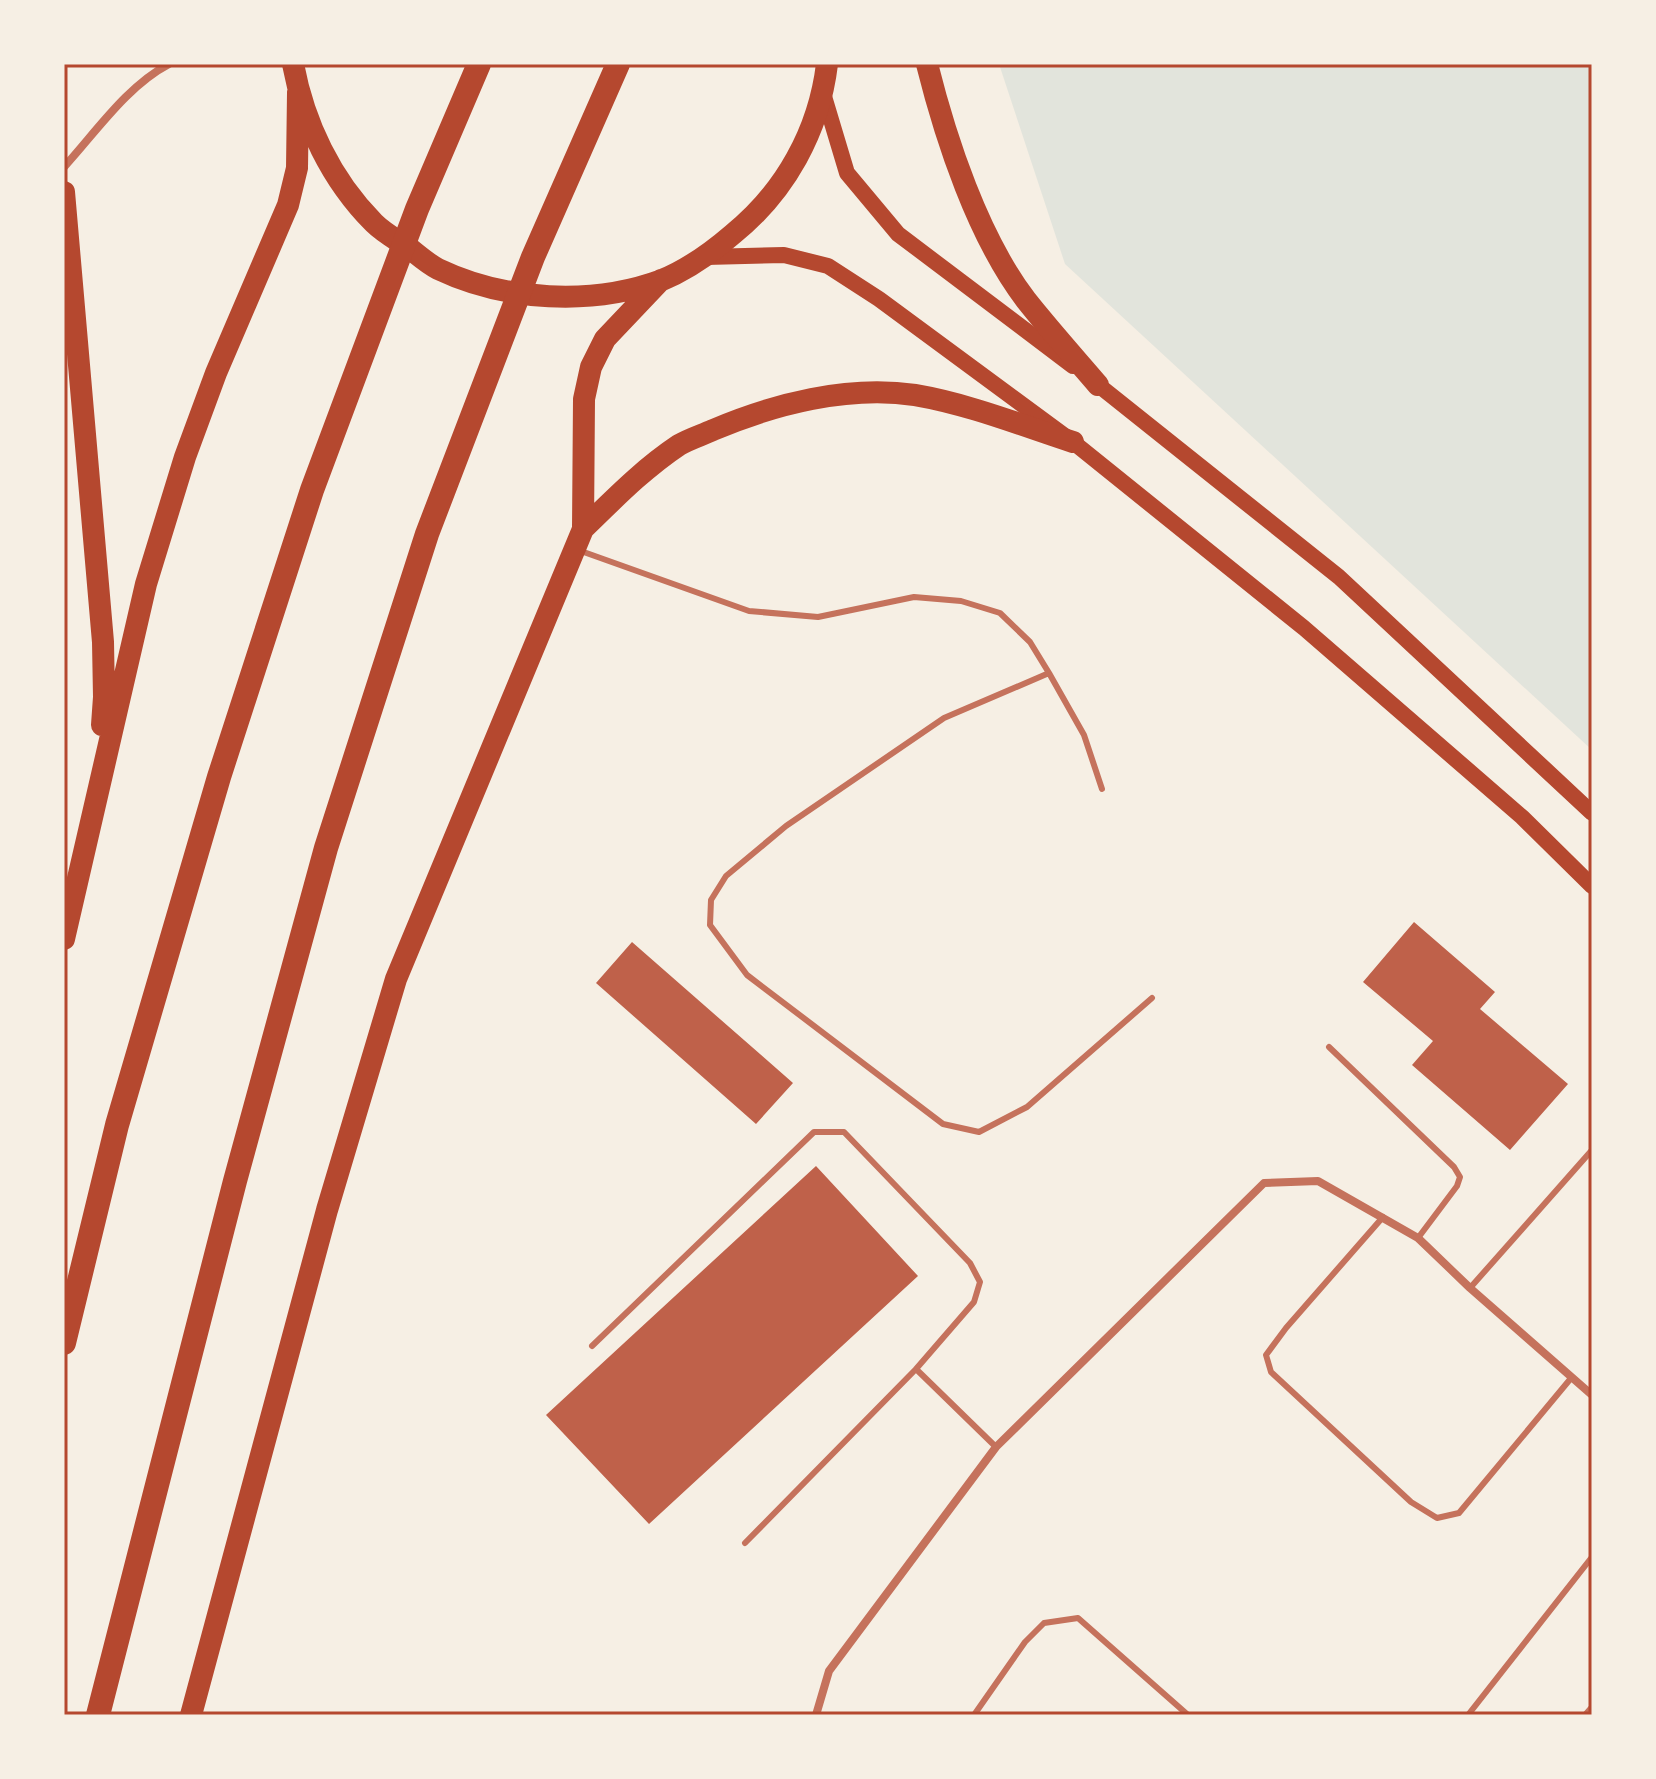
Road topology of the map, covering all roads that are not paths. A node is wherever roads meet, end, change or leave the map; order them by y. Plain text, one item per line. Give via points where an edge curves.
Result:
1 (169, 64) edge
2 (293, 64) edge
3 (479, 64) edge
4 (618, 64) edge
5 (827, 64) edge
6 (927, 64) edge
7 (298, 93) junction
8 (823, 93) junction
9 (64, 167) edge
10 (64, 192) edge
11 (706, 257) junction
12 (661, 280) junction
13 (1098, 385) junction
14 (1073, 442) junction
15 (579, 539) junction
16 (1049, 673) junction
17 (1102, 789) dead end
18 (96, 798) junction
19 (1592, 813) edge
20 (1592, 886) edge
21 (64, 939) edge
22 (1152, 998) dead end
23 (1329, 1047) dead end
24 (1592, 1150) edge
25 (1383, 1217) junction
26 (1418, 1238) junction
27 (1470, 1288) junction
28 (64, 1343) edge
29 (592, 1346) dead end
30 (916, 1369) junction
31 (1572, 1377) junction
32 (1592, 1395) edge
33 (996, 1447) junction
34 (745, 1543) dead end
35 (1592, 1557) edge
36 (1592, 1707) edge
37 (98, 1715) edge
38 (191, 1715) edge
39 (816, 1715) edge
40 (974, 1715) edge
41 (1188, 1715) edge
42 (1468, 1715) edge
43 (1585, 1715) edge

1 - 9 street via 126,98
2 - 7 highway
3 - 28 highway via 417,209 312,490 219,777 121,1110
4 - 37 highway via 533,257 427,534 326,848
5 - 8 highway
6 - 13 highway via 941,119 990,240 1025,298
7 - 12 highway via 327,164 375,224 437,268 526,295 587,298
7 - 18 highway via 297,168 288,205 185,457 146,584
8 - 11 highway via 799,158 759,213
8 - 13 main road via 847,173 898,234
10 - 18 highway via 103,642
11 - 12 highway
11 - 14 main road via 784,255 828,266
12 - 15 highway via 605,339 591,367 584,399
13 - 19 main road via 1339,577
14 - 15 highway via 914,395 855,393 798,402 746,416 683,443 647,468
14 - 20 main road via 1304,628 1522,817
15 - 16 lane via 749,611 818,617 914,597 961,601 1000,613 1030,642
15 - 38 highway via 396,979 327,1210
16 - 17 lane via 1084,735
16 - 22 lane via 944,718 786,826 726,876 711,900 710,925 747,975 943,1124 979,1132 1027,1107
18 - 21 highway
23 - 26 lane via 1460,1177
24 - 27 lane
25 - 26 street
25 - 31 lane via 1266,1355 1271,1372 1411,1502 1437,1518 1459,1513
25 - 33 street via 1318,1181 1264,1183
26 - 27 street
27 - 31 street
29 - 30 lane via 814,1132 844,1132 970,1263 980,1282 974,1302
30 - 33 lane
30 - 34 lane
31 - 32 street
33 - 39 street via 829,1671
35 - 42 lane
36 - 43 lane
40 - 41 lane via 1044,1623 1078,1618

